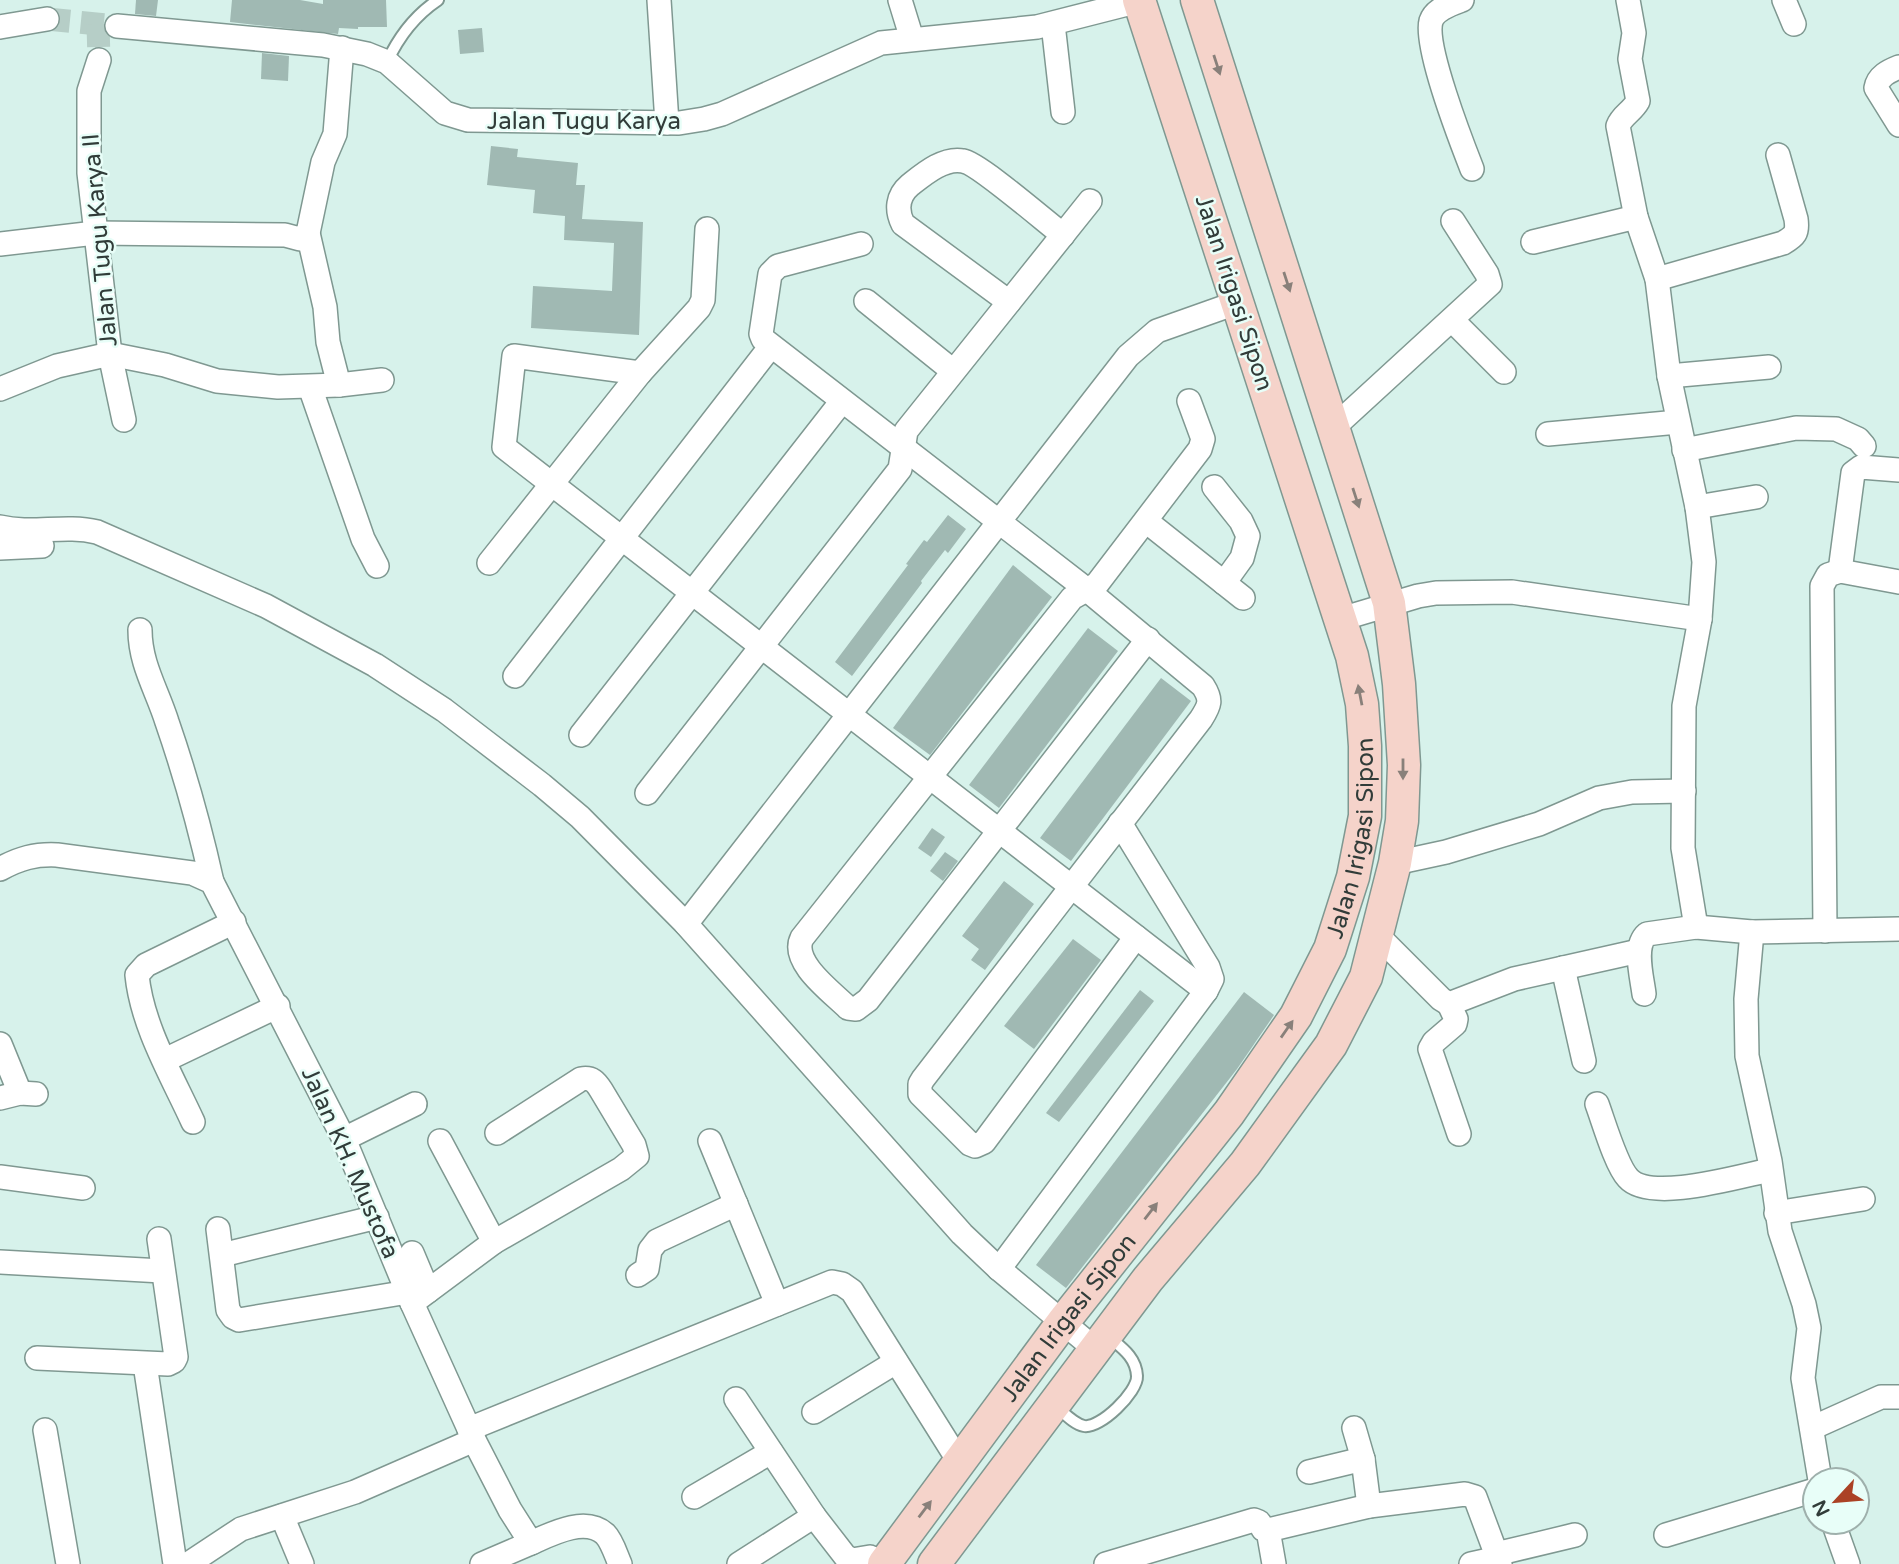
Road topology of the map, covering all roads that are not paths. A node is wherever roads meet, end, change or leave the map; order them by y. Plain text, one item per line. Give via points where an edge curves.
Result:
1 (438, 0) edge
2 (659, 0) edge
3 (900, 0) edge
4 (1141, 0) edge
5 (1197, 0) edge
6 (1462, 0) edge
7 (1628, 0) edge
8 (1784, 0) edge
9 (47, 19) tunnel mouth
10 (1054, 24) junction
11 (1794, 24) dead end
12 (117, 26) tunnel mouth
13 (0, 27) edge
14 (912, 39) junction
15 (342, 48) junction
16 (99, 60) tunnel mouth
17 (387, 62) junction
18 (1899, 67) edge
19 (1063, 112) dead end
20 (667, 123) junction
21 (1899, 125) edge
22 (1778, 155) dead end
23 (1472, 169) dead end
24 (1090, 201) dead end
25 (1636, 217) junction
26 (1452, 221) dead end
27 (707, 229) dead end
28 (95, 233) junction
29 (308, 233) junction
30 (1063, 235) junction
31 (1533, 242) dead end
32 (0, 244) edge
33 (861, 244) dead end
34 (1657, 279) junction
35 (866, 302) dead end
36 (1009, 302) junction
37 (1236, 303) junction
38 (1452, 320) junction
39 (771, 346) junction
40 (110, 354) junction
41 (1769, 367) dead end
42 (953, 371) junction
43 (1504, 372) dead end
44 (640, 373) junction
45 (1669, 376) junction
46 (382, 380) dead end
47 (339, 385) junction
48 (310, 387) junction
49 (0, 389) edge
50 (842, 401) junction
51 (1189, 401) dead end
52 (124, 420) dead end
53 (1678, 422) junction
54 (1333, 428) junction
55 (1548, 434) dead end
56 (1864, 446) dead end
57 (905, 448) junction
58 (1684, 450) junction
59 (1899, 470) edge
60 (551, 483) junction
61 (1214, 486) dead end
62 (1756, 497) dead end
63 (1697, 508) junction
64 (999, 521) junction
65 (1146, 521) junction
66 (0, 527) edge
67 (622, 538) junction
68 (42, 546) dead end
69 (0, 548) edge
70 (489, 563) dead end
71 (377, 566) dead end
72 (1840, 571) junction
73 (1899, 582) edge
74 (1224, 583) junction
75 (1086, 589) junction
76 (693, 593) junction
77 (1243, 598) dead end
78 (1387, 603) junction
79 (1343, 618) junction
80 (1700, 620) junction
81 (140, 630) dead end
82 (1148, 639) junction
83 (762, 647) junction
84 (515, 676) dead end
85 (849, 715) junction
86 (581, 735) dead end
87 (930, 777) junction
88 (1684, 791) junction
89 (647, 793) dead end
90 (1384, 819) junction
91 (1120, 823) junction
92 (998, 830) junction
93 (1395, 863) junction
94 (0, 869) edge
95 (212, 882) junction
96 (1071, 887) junction
97 (234, 922) junction
98 (686, 924) junction
99 (1696, 928) junction
100 (1899, 929) edge
101 (1825, 931) junction
102 (1752, 932) junction
103 (1377, 935) junction
104 (1136, 937) junction
105 (1639, 951) junction
106 (1563, 968) junction
107 (1206, 991) junction
108 (1644, 994) dead end
109 (1449, 1004) junction
110 (278, 1006) junction
111 (0, 1044) edge
112 (165, 1060) junction
113 (1584, 1061) dead end
114 (19, 1095) edge
115 (415, 1104) dead end
116 (1597, 1104) dead end
117 (193, 1122) dead end
118 (497, 1133) dead end
119 (1459, 1134) dead end
120 (344, 1139) junction
121 (440, 1141) dead end
122 (710, 1141) dead end
123 (1770, 1170) junction
124 (0, 1177) edge
125 (83, 1188) dead end
126 (1863, 1199) dead end
127 (736, 1204) junction
128 (1776, 1213) junction
129 (377, 1217) junction
130 (218, 1229) dead end
131 (159, 1239) dead end
132 (494, 1242) junction
133 (412, 1253) dead end
134 (222, 1255) junction
135 (0, 1262) edge
136 (999, 1269) junction
137 (162, 1270) junction
138 (638, 1275) dead end
139 (416, 1296) junction
140 (777, 1304) junction
141 (1066, 1324) junction
142 (1097, 1343) junction
143 (37, 1358) dead end
144 (897, 1362) junction
145 (145, 1364) junction
146 (1899, 1397) edge
147 (736, 1399) dead end
148 (1055, 1405) junction
149 (814, 1412) dead end
150 (1354, 1428) dead end
151 (1812, 1429) junction
152 (45, 1430) dead end
153 (472, 1434) junction
154 (771, 1452) junction
155 (1363, 1460) junction
156 (960, 1463) junction
157 (1818, 1466) edge
158 (1309, 1472) dead end
159 (1801, 1494) edge
160 (694, 1497) dead end
161 (1369, 1506) junction
162 (282, 1516) junction
163 (814, 1516) junction
164 (1268, 1530) junction
165 (1575, 1535) dead end
166 (1666, 1535) dead end
167 (1838, 1536) edge
168 (531, 1543) junction
169 (1166, 1555) edge
170 (1498, 1559) edge
171 (68, 1564) edge
172 (175, 1564) edge
173 (188, 1564) edge
174 (302, 1564) edge
175 (482, 1564) edge
176 (620, 1564) edge
177 (739, 1564) edge
178 (883, 1564) edge
179 (934, 1564) edge
180 (1106, 1564) edge
181 (1274, 1564) edge
182 (1471, 1564) edge
183 (1848, 1564) edge

1 - 17 lane via 420,12
2 - 20 street
3 - 14 street
4 - 10 street, Jalan Tugu Karya
4 - 37 street, Jalan Irigasi Sipon
5 -> 54 street, Jalan Irigasi Sipon
6 - 23 street via 1435,14 1430,23 1440,75
7 - 25 street via 1634,33 1630,59 1638,101 1618,126
8 - 11 street
9 - 13 street
10 - 14 street, Jalan Tugu Karya
10 - 19 street
12 - 15 street, Jalan Tugu Karya
14 - 20 street, Jalan Tugu Karya via 864,49 722,114
15 - 17 street, Jalan Tugu Karya
15 - 29 street via 335,134 323,162
16 - 28 street, Jalan Tugu Karya II via 89,91
17 - 20 street, Jalan Tugu Karya via 456,118
18 - 21 street via 1882,75 1876,88
22 - 34 street via 1796,219 1795,237
24 - 30 street
25 - 31 street
25 - 34 street
26 - 38 street via 1490,284
27 - 44 street via 703,300
28 - 29 street via 285,235 300,239
28 - 32 street
28 - 40 street, Jalan Tugu Karya II
29 - 47 street
30 - 36 street
30 - 36 street via 964,160 937,166 907,188 897,212 903,223
33 - 39 street via 773,270 761,334
34 - 45 street
35 - 42 street
36 - 42 street
37 - 64 street via 1174,323 1144,340
37 - 79 street, Jalan Irigasi Sipon
38 - 43 street
38 - 54 street
39 - 50 street
39 - 67 street
40 - 48 street via 217,381
40 - 49 street via 57,366
40 - 52 street, Jalan Tugu Karya II
41 - 45 street
42 - 57 street via 906,431
44 - 60 street
44 - 60 street via 514,356 504,447
45 - 53 street
46 - 47 street
47 - 48 street
48 - 71 street via 363,539
50 - 57 street
50 - 76 street
51 - 65 street via 1203,444
53 - 55 street
53 - 58 street
54 -> 78 street, Jalan Irigasi Sipon
56 - 58 street via 1836,429 1796,428
57 - 64 street
57 - 83 street via 900,470
58 - 63 street
59 - 72 street via 1861,467 1853,473
60 - 67 street
60 - 70 street
61 - 74 street via 1248,536 1242,558
62 - 63 street
63 - 80 street via 1704,562
64 - 75 street
64 - 85 street
65 - 74 street
65 - 75 street via 1097,584
66 - 98 street via 77,527 97,532 266,606 375,665 454,717 542,785
67 - 76 street
67 - 84 street
68 - 69 street
72 - 73 street
72 - 101 street via 1824,580 1821,596
74 - 77 street
75 - 82 street
75 - 87 street via 1072,598
76 - 83 street
76 - 86 street
78 - 79 street
78 - 80 street via 1436,593 1512,592
78 -> 90 street, Jalan Irigasi Sipon via 1403,752
90 -> 79 street, Jalan Irigasi Sipon via 1365,746 1362,704
80 - 88 street via 1684,706
81 - 95 street, Jalan KH. Mustofa via 142,657 175,746
82 - 91 street via 1211,698
82 - 92 street
83 - 85 street
83 - 89 street
85 - 87 street
85 - 98 street
87 - 92 street
87 - 92 street via 799,944 803,962 848,1008 856,1009 868,1000
88 - 93 street via 1599,798 1539,824
88 - 99 street via 1683,848
90 - 93 street, Jalan Irigasi Sipon
141 -> 90 street, Jalan Irigasi Sipon via 1229,1113 1296,1016 1330,949 1353,877
91 - 96 street
91 - 107 street via 1208,967 1212,979
92 - 96 street
93 - 103 street, Jalan Irigasi Sipon
94 - 95 street via 36,855 57,855 192,873
95 - 97 street, Jalan KH. Mustofa
96 - 104 street
96 - 104 street via 920,1083 920,1094 970,1144 984,1142
97 - 110 street, Jalan KH. Mustofa
97 - 112 street via 139,972 142,1000
98 - 136 street via 962,1234
99 - 102 street
99 - 105 street via 1647,934
100 - 101 street
101 - 102 street
102 - 123 street via 1747,1056
103 - 109 street
103 - 142 street, Jalan Irigasi Sipon via 1366,978 1331,1045 1245,1164
104 - 107 street
105 - 106 street
105 - 108 street
106 - 109 street via 1514,979
106 - 113 street
107 - 136 street
109 - 119 street via 1455,1024 1430,1049
110 - 112 street
110 - 120 street, Jalan KH. Mustofa
111 - 114 street
112 - 117 street
115 - 120 street
116 - 123 street via 1620,1164 1636,1185 1659,1189
118 - 132 street via 588,1078 596,1082 637,1156
120 - 129 street, Jalan KH. Mustofa
121 - 132 street
122 - 127 street
123 - 128 street
124 - 125 street
126 - 128 street
127 - 138 street via 657,1241 650,1250 647,1269
127 - 140 street
128 - 151 street via 1809,1328 1803,1378
129 - 134 street
129 - 139 street, Jalan KH. Mustofa
130 - 134 street
131 - 137 street
132 - 139 street
133 - 139 street
134 - 139 street via 228,1310 239,1320
135 - 137 street
136 - 141 street
137 - 145 street via 176,1357 170,1364
139 - 153 street, Jalan KH. Mustofa
140 - 144 street via 832,1282 842,1284 852,1291
140 - 153 street
141 - 142 street
141 - 156 street, Jalan Irigasi Sipon
142 - 148 street, Jalan Irigasi Sipon
142 - 148 lane via 1133,1360 1138,1381 1133,1389 1098,1424 1090,1426 1076,1423
143 - 145 street
144 - 149 street
144 - 156 street
145 - 172 street
146 - 151 street via 1881,1397
147 - 154 street
148 - 179 street, Jalan Irigasi Sipon
150 - 155 street
151 - 157 street
152 - 171 street
153 - 162 street via 355,1492
153 - 168 street, Jalan KH. Mustofa
154 - 160 street
154 - 163 street
155 - 158 street
155 - 161 street
178 -> 156 street, Jalan Irigasi Sipon
159 - 166 street
161 - 164 street
161 - 170 street via 1448,1495 1475,1497
162 - 173 street via 241,1529
162 - 174 street
163 - 177 street
163 - 178 street via 849,1559 870,1557
164 - 169 street via 1254,1520
164 - 181 street
165 - 170 street
167 - 183 street
168 - 175 street
168 - 176 street via 585,1526 604,1533
169 - 180 street
170 - 182 street

